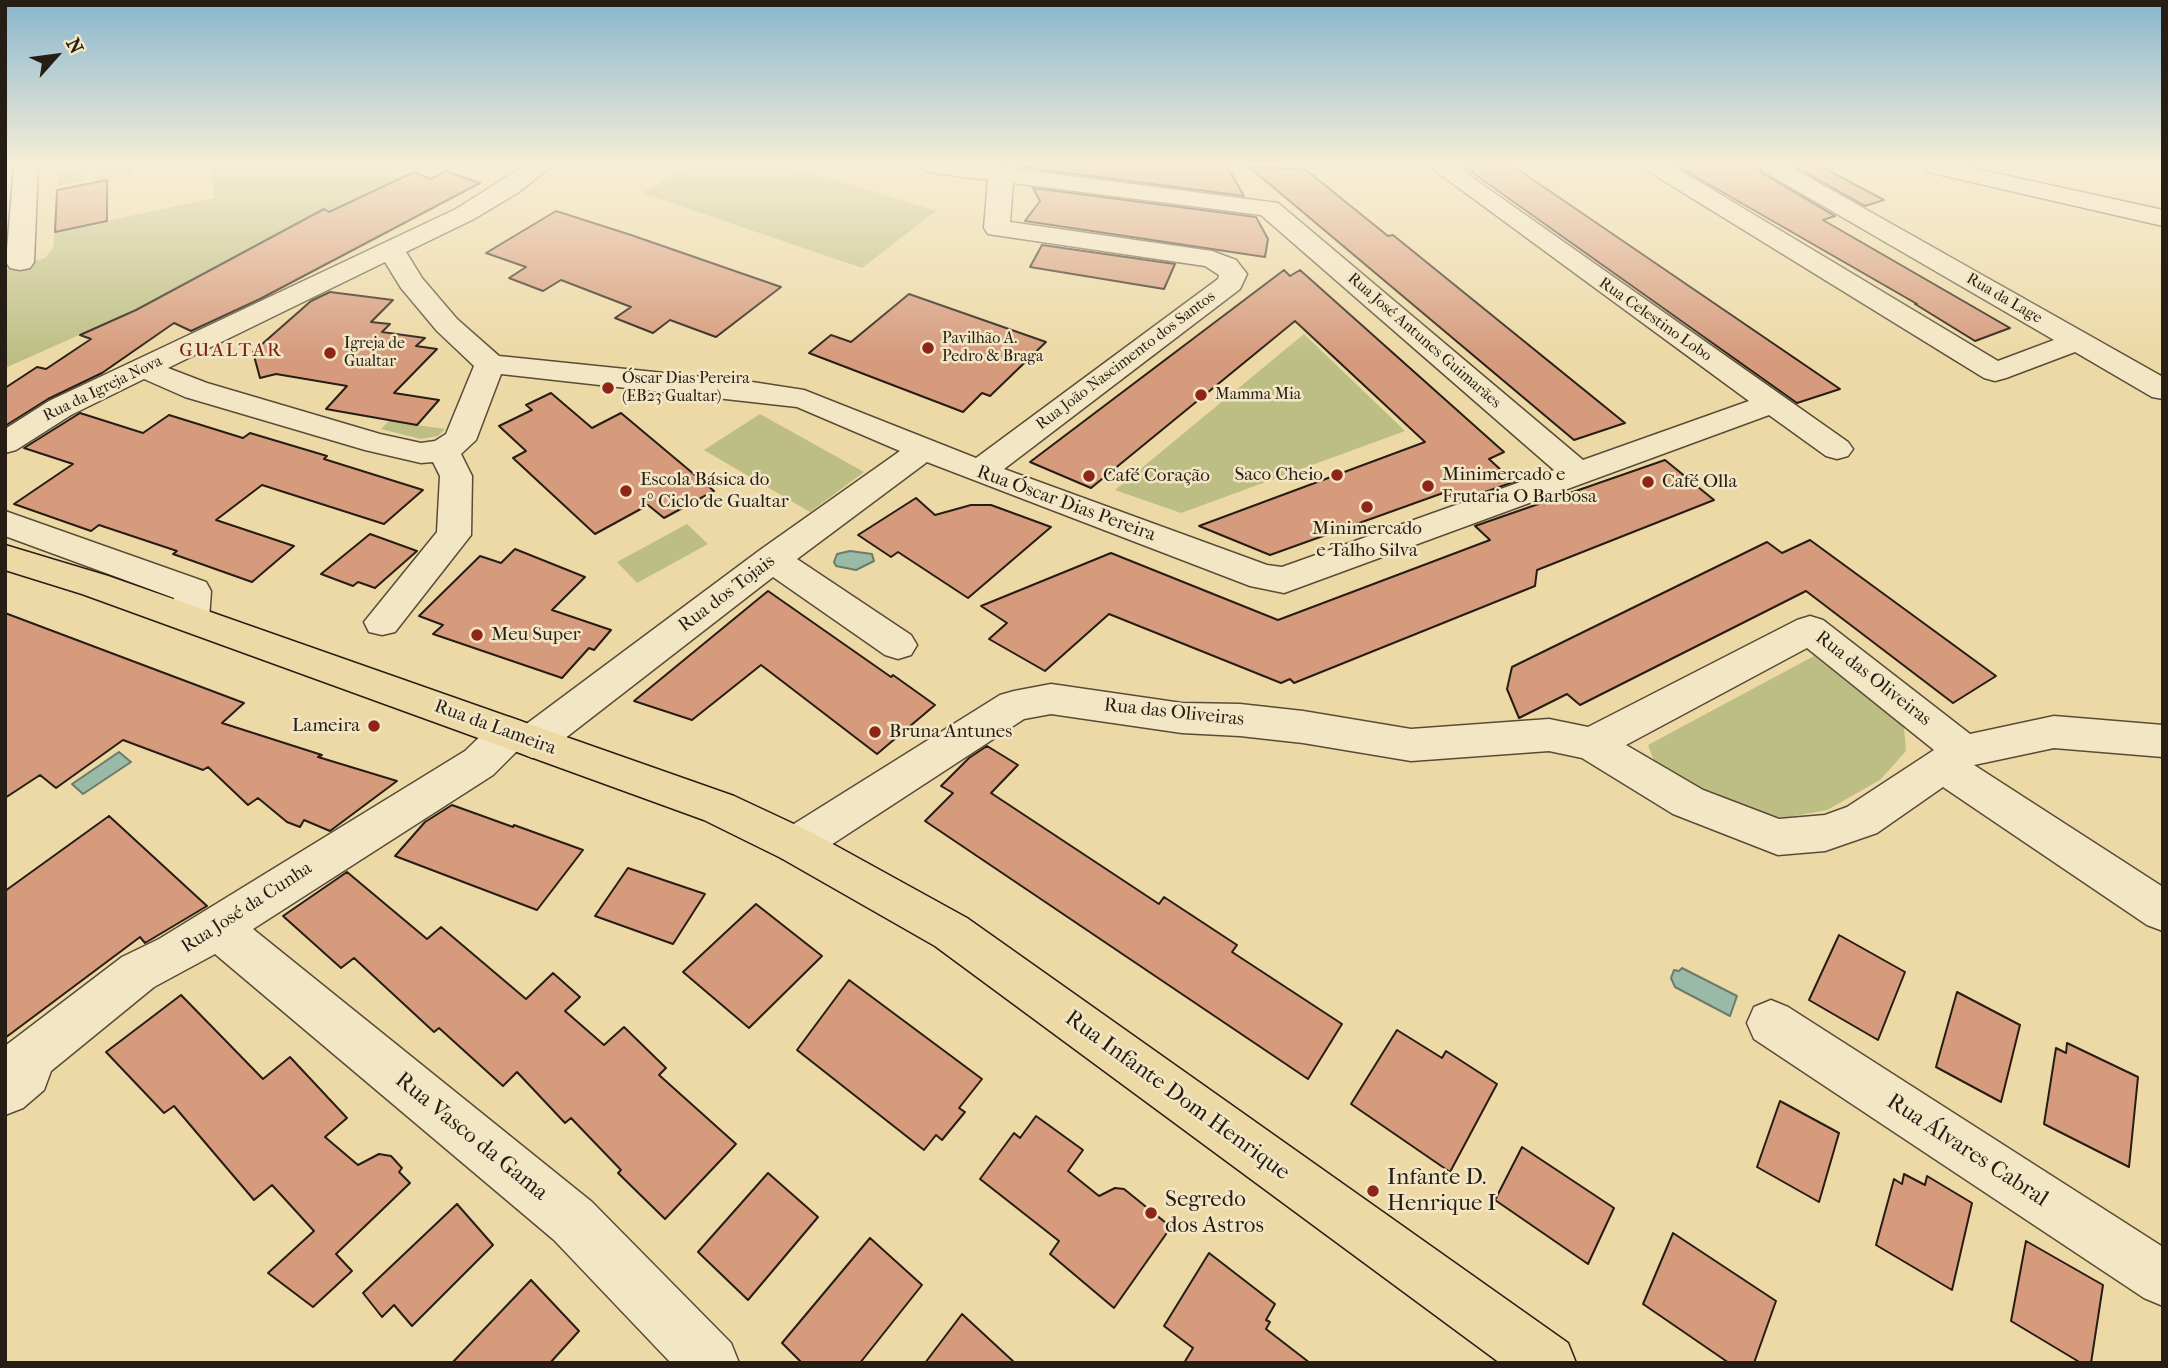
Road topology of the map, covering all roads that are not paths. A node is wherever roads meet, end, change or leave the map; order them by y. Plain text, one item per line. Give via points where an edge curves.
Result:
1 (22, 230) edge
2 (432, 230) edge
3 (1011, 230) edge
4 (1294, 230) edge
5 (1530, 230) edge
6 (1762, 230) edge
7 (1884, 230) edge
8 (391, 250) junction
9 (20, 262) dead end
10 (2078, 341) junction
11 (490, 364) junction
12 (145, 369) junction
13 (2131, 371) junction
14 (2163, 373) edge
15 (2163, 390) edge
16 (1772, 403) junction
17 (5, 443) edge
18 (924, 449) junction
19 (1837, 449) dead end
20 (443, 451) junction
21 (979, 472) junction
22 (1579, 474) junction
23 (5, 523) edge
24 (5, 556) edge
25 (772, 559) junction
26 (191, 619) junction
27 (382, 622) dead end
28 (898, 645) dead end
29 (520, 737) junction
30 (2163, 741) edge
31 (1592, 744) junction
32 (1953, 758) junction
33 (796, 845) junction
34 (2163, 911) edge
35 (216, 927) junction
36 (1772, 1023) dead end
37 (5, 1091) edge
38 (2163, 1279) edge
39 (711, 1363) edge
40 (1548, 1363) edge

1 - 9 street
2 - 8 street, Rua da Igreja Nova
3 - 21 street, Rua João Nascimento dos Santos via 1212,259 1233,274 1230,283
4 - 22 street, Rua José Antunes Guimarães
5 - 16 street, Rua Celestino Lobo
6 - 10 street via 1995,372
7 - 10 street, Rua da Lage
8 - 11 street via 447,326
8 - 12 street, Rua da Igreja Nova
10 - 13 street, Rua da Lage
11 - 18 street, Rua Óscar Dias Pereira via 804,399
11 - 20 street via 460,440
12 - 17 street, Rua da Igreja Nova via 53,412
12 - 20 street via 196,390 376,443 421,453
13 - 14 street
13 - 15 street, Rua da Lage
16 - 19 street, Rua Celestino Lobo
16 - 22 street, Rua Óscar Dias Pereira
18 - 21 street, Rua Óscar Dias Pereira
18 - 25 street, Rua dos Tojais
20 - 27 street via 456,476 454,535
21 - 22 street, Rua Óscar Dias Pereira via 1263,577 1284,580
23 - 26 street via 193,591
24 - 26 main road, Rua da Lameira
25 - 28 street
25 - 29 street, Rua dos Tojais
26 - 29 main road, Rua da Lameira
29 - 33 main road, Rua da Lameira via 719,808
29 - 35 street, Rua José da Cunha
30 - 32 street, Rua das Oliveiras via 2054,732
31 - 32 street, Rua das Oliveiras via 1688,802 1778,837 1825,833 1862,820
31 - 32 street, Rua das Oliveiras via 1810,630
31 - 33 street, Rua das Oliveiras via 1549,736 1411,745 1303,727 1182,718 1051,699 1014,706
32 - 34 street
33 - 40 main road, Rua Infante Dom Henrique via 951,932
35 - 37 street, Rua José da Cunha via 138,972 21,1064 27,1073
35 - 39 street, Rua Vasco da Gama via 573,1221
36 - 38 street, Rua Álvares Cabral

